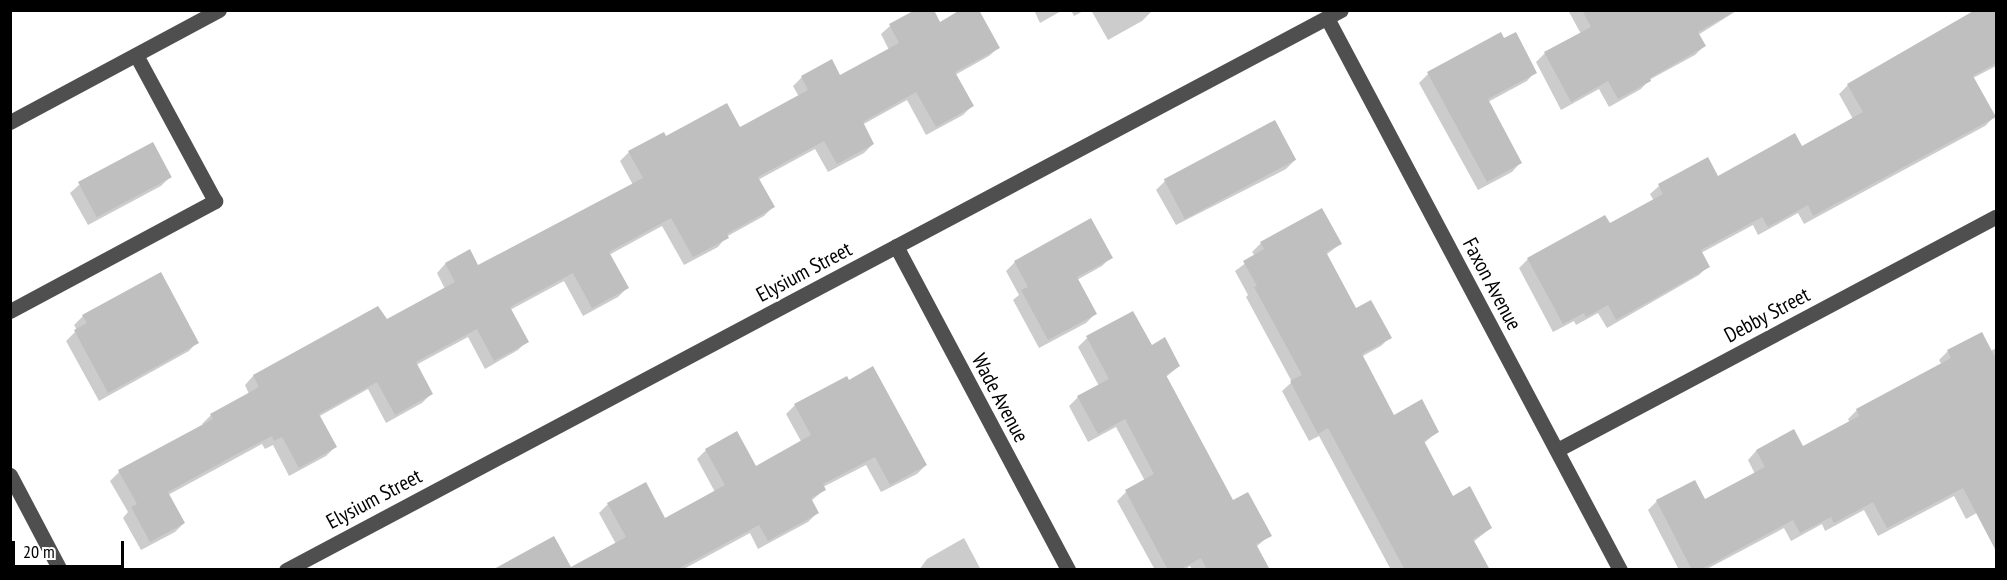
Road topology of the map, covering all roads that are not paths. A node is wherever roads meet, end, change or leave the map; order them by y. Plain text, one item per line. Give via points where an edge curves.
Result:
1 (219, 10) edge
2 (1334, 14) edge
3 (136, 55) junction
4 (10, 122) edge
5 (1996, 218) edge
6 (896, 246) junction
7 (10, 311) edge
8 (1557, 450) junction
9 (10, 475) edge
10 (60, 570) edge
11 (286, 570) edge
12 (1068, 570) edge
13 (1620, 570) edge

1 - 3 street
2 - 6 street, Elysium Street
2 - 8 street, Faxon Avenue
3 - 4 street
3 - 7 street via 215,201
5 - 8 street, Debby Street
6 - 11 street, Elysium Street
6 - 12 street, Wade Avenue
8 - 13 street, Faxon Avenue
9 - 10 street

